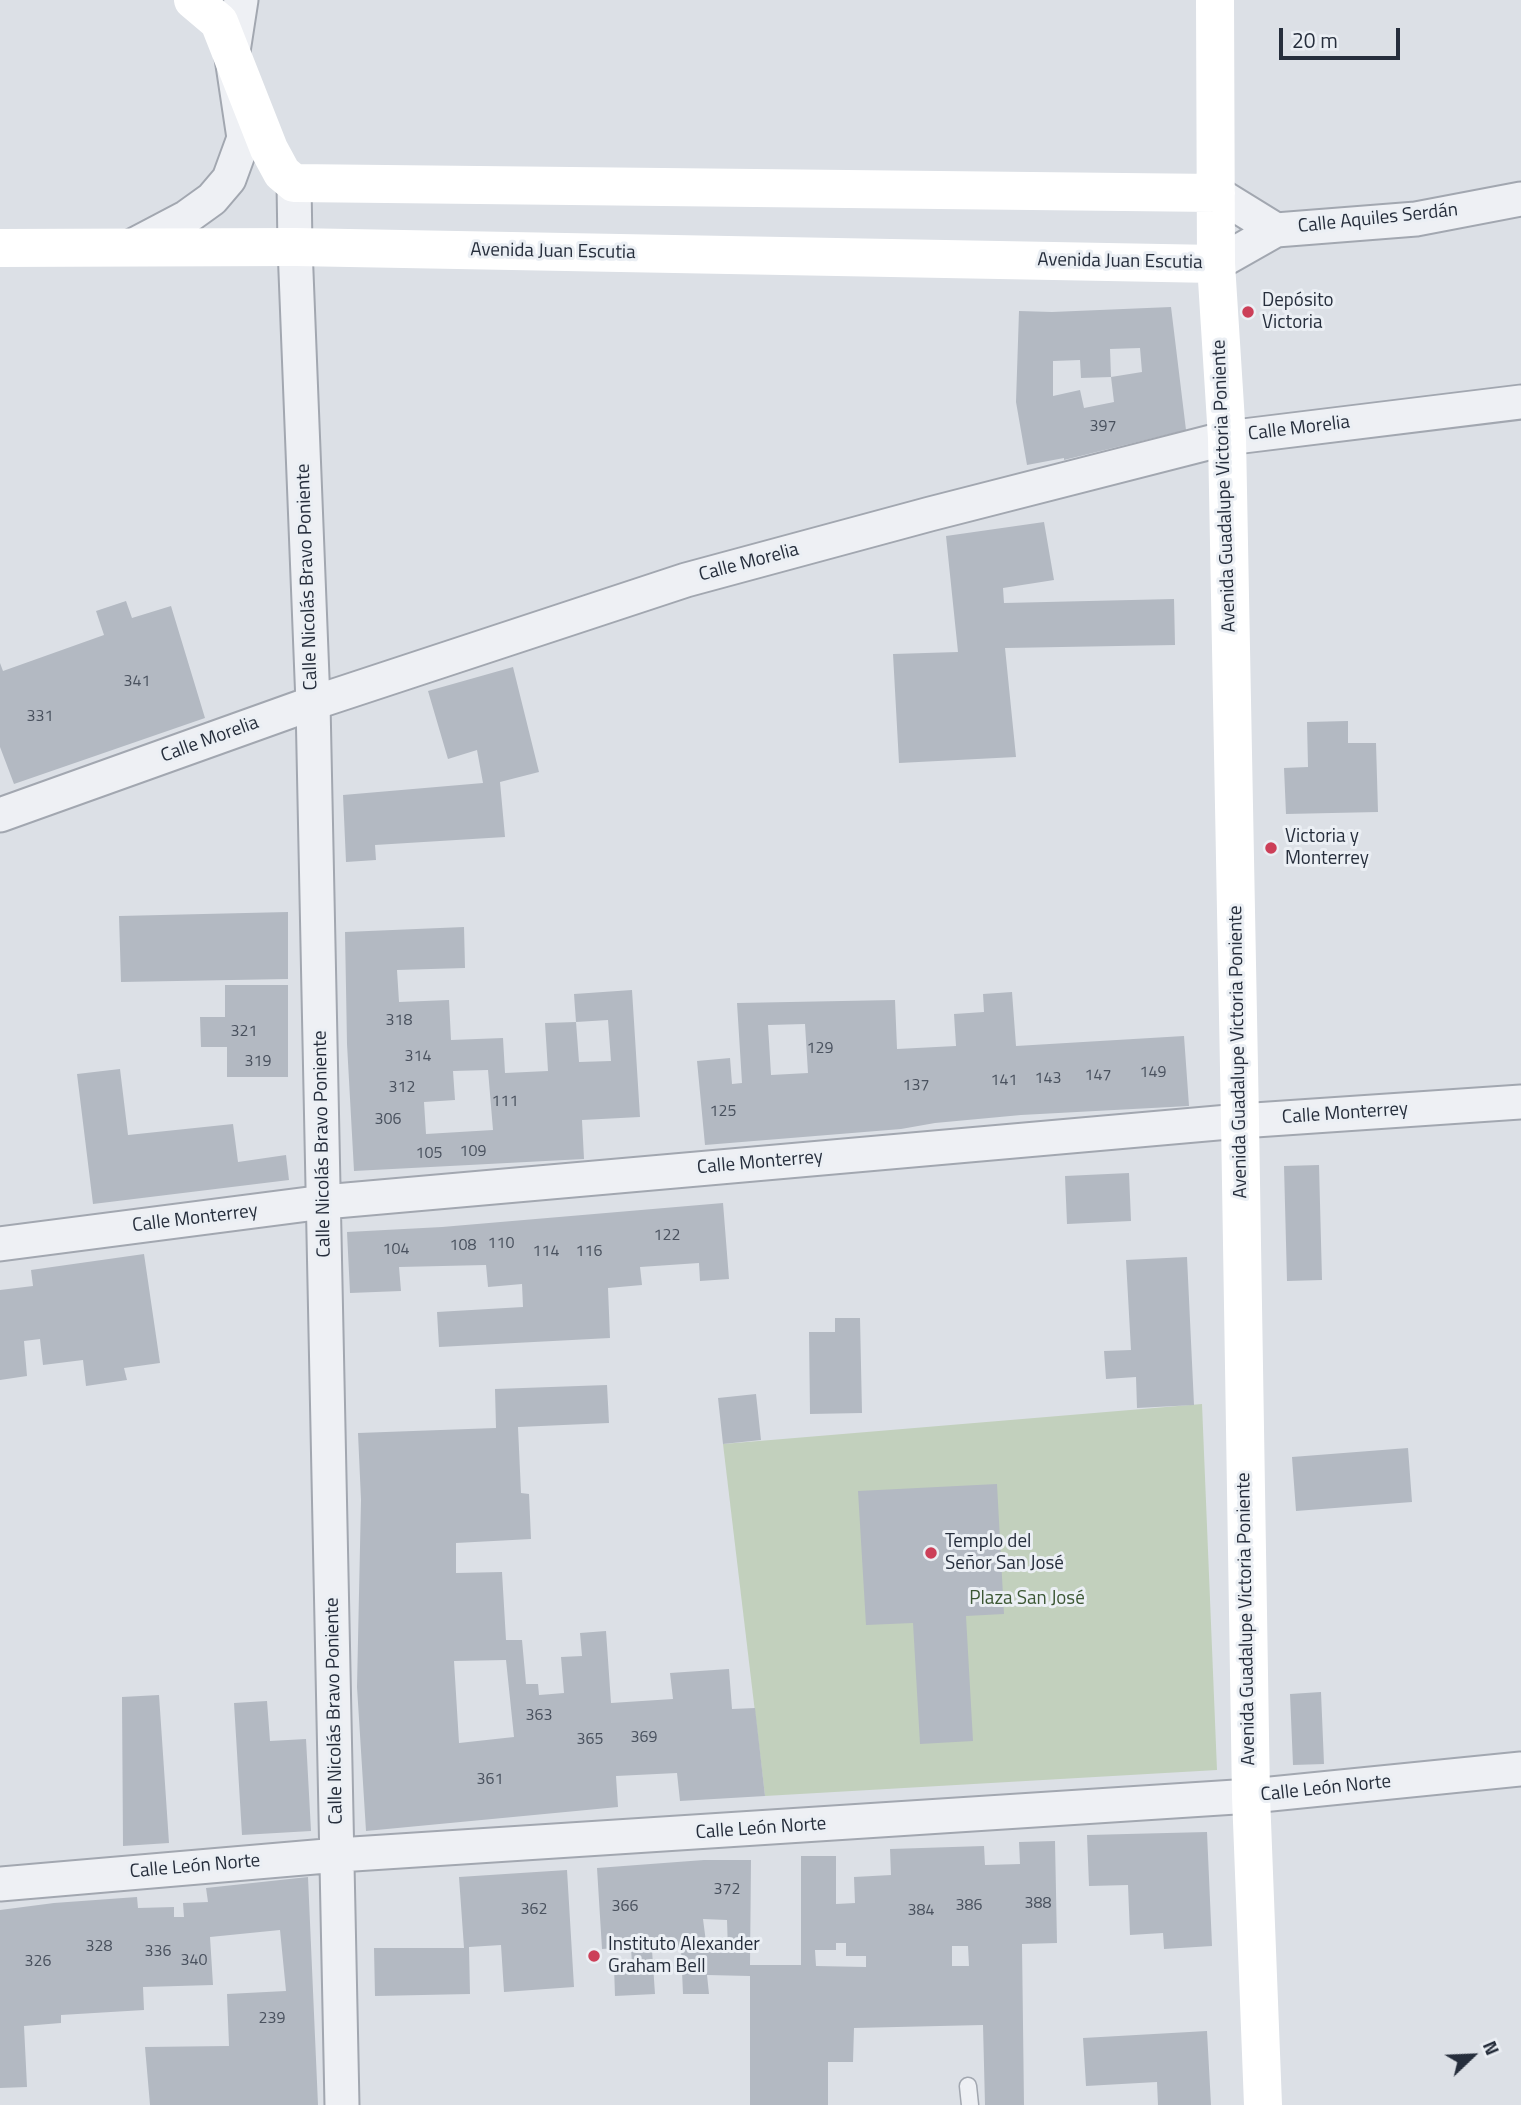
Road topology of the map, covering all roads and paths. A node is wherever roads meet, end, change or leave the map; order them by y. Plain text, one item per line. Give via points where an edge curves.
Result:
1 (193, 0) edge
2 (241, 0) edge
3 (1215, 0) edge
4 (232, 58) junction
5 (294, 183) junction
6 (1216, 193) junction
7 (1521, 199) edge
8 (1276, 230) junction
9 (0, 247) edge
10 (130, 247) junction
11 (295, 247) junction
12 (1216, 264) junction
13 (1521, 402) edge
14 (1227, 438) junction
15 (313, 703) junction
16 (0, 815) edge
17 (1521, 1102) edge
18 (1240, 1121) junction
19 (324, 1202) junction
20 (0, 1244) edge
21 (1521, 1769) edge
22 (1251, 1796) junction
23 (338, 1855) junction
24 (0, 1884) edge
25 (968, 2086) dead end
26 (342, 2105) edge
27 (970, 2105) edge
28 (1264, 2105) edge

1 - 4 main road via 219,22
2 - 4 street
3 - 6 main road, Avenida Guadalupe Victoria Poniente
4 - 5 main road via 275,160
4 - 10 street via 244,138 229,178 212,199 187,217
5 - 6 main road
5 - 11 street, Calle Nicolás Bravo Poniente
6 - 8 street
6 - 12 main road, Avenida Guadalupe Victoria Poniente
7 - 8 street, Calle Aquiles Serdán via 1416,219
8 - 12 street, Avenida Juan Escutia
9 - 10 main road, Avenida Juan Escutia
10 - 11 main road, Avenida Juan Escutia
11 - 12 main road, Avenida Juan Escutia
11 - 15 street, Calle Nicolás Bravo Poniente
12 - 14 main road, Avenida Guadalupe Victoria Poniente
13 - 14 street, Calle Morelia
14 - 15 street, Calle Morelia via 686,580
14 - 18 main road, Avenida Guadalupe Victoria Poniente
15 - 16 street, Calle Morelia
15 - 19 street, Calle Nicolás Bravo Poniente
17 - 18 street, Calle Monterrey
18 - 19 street, Calle Monterrey
18 - 22 main road, Avenida Guadalupe Victoria Poniente
19 - 20 street, Calle Monterrey
19 - 23 street, Calle Nicolás Bravo Poniente
21 - 22 street, Calle León Norte
22 - 23 street, Calle León Norte
22 - 28 main road, Avenida Guadalupe Victoria Poniente
23 - 24 street, Calle León Norte
23 - 26 street, Calle Nicolás Bravo Poniente
25 - 27 lane

